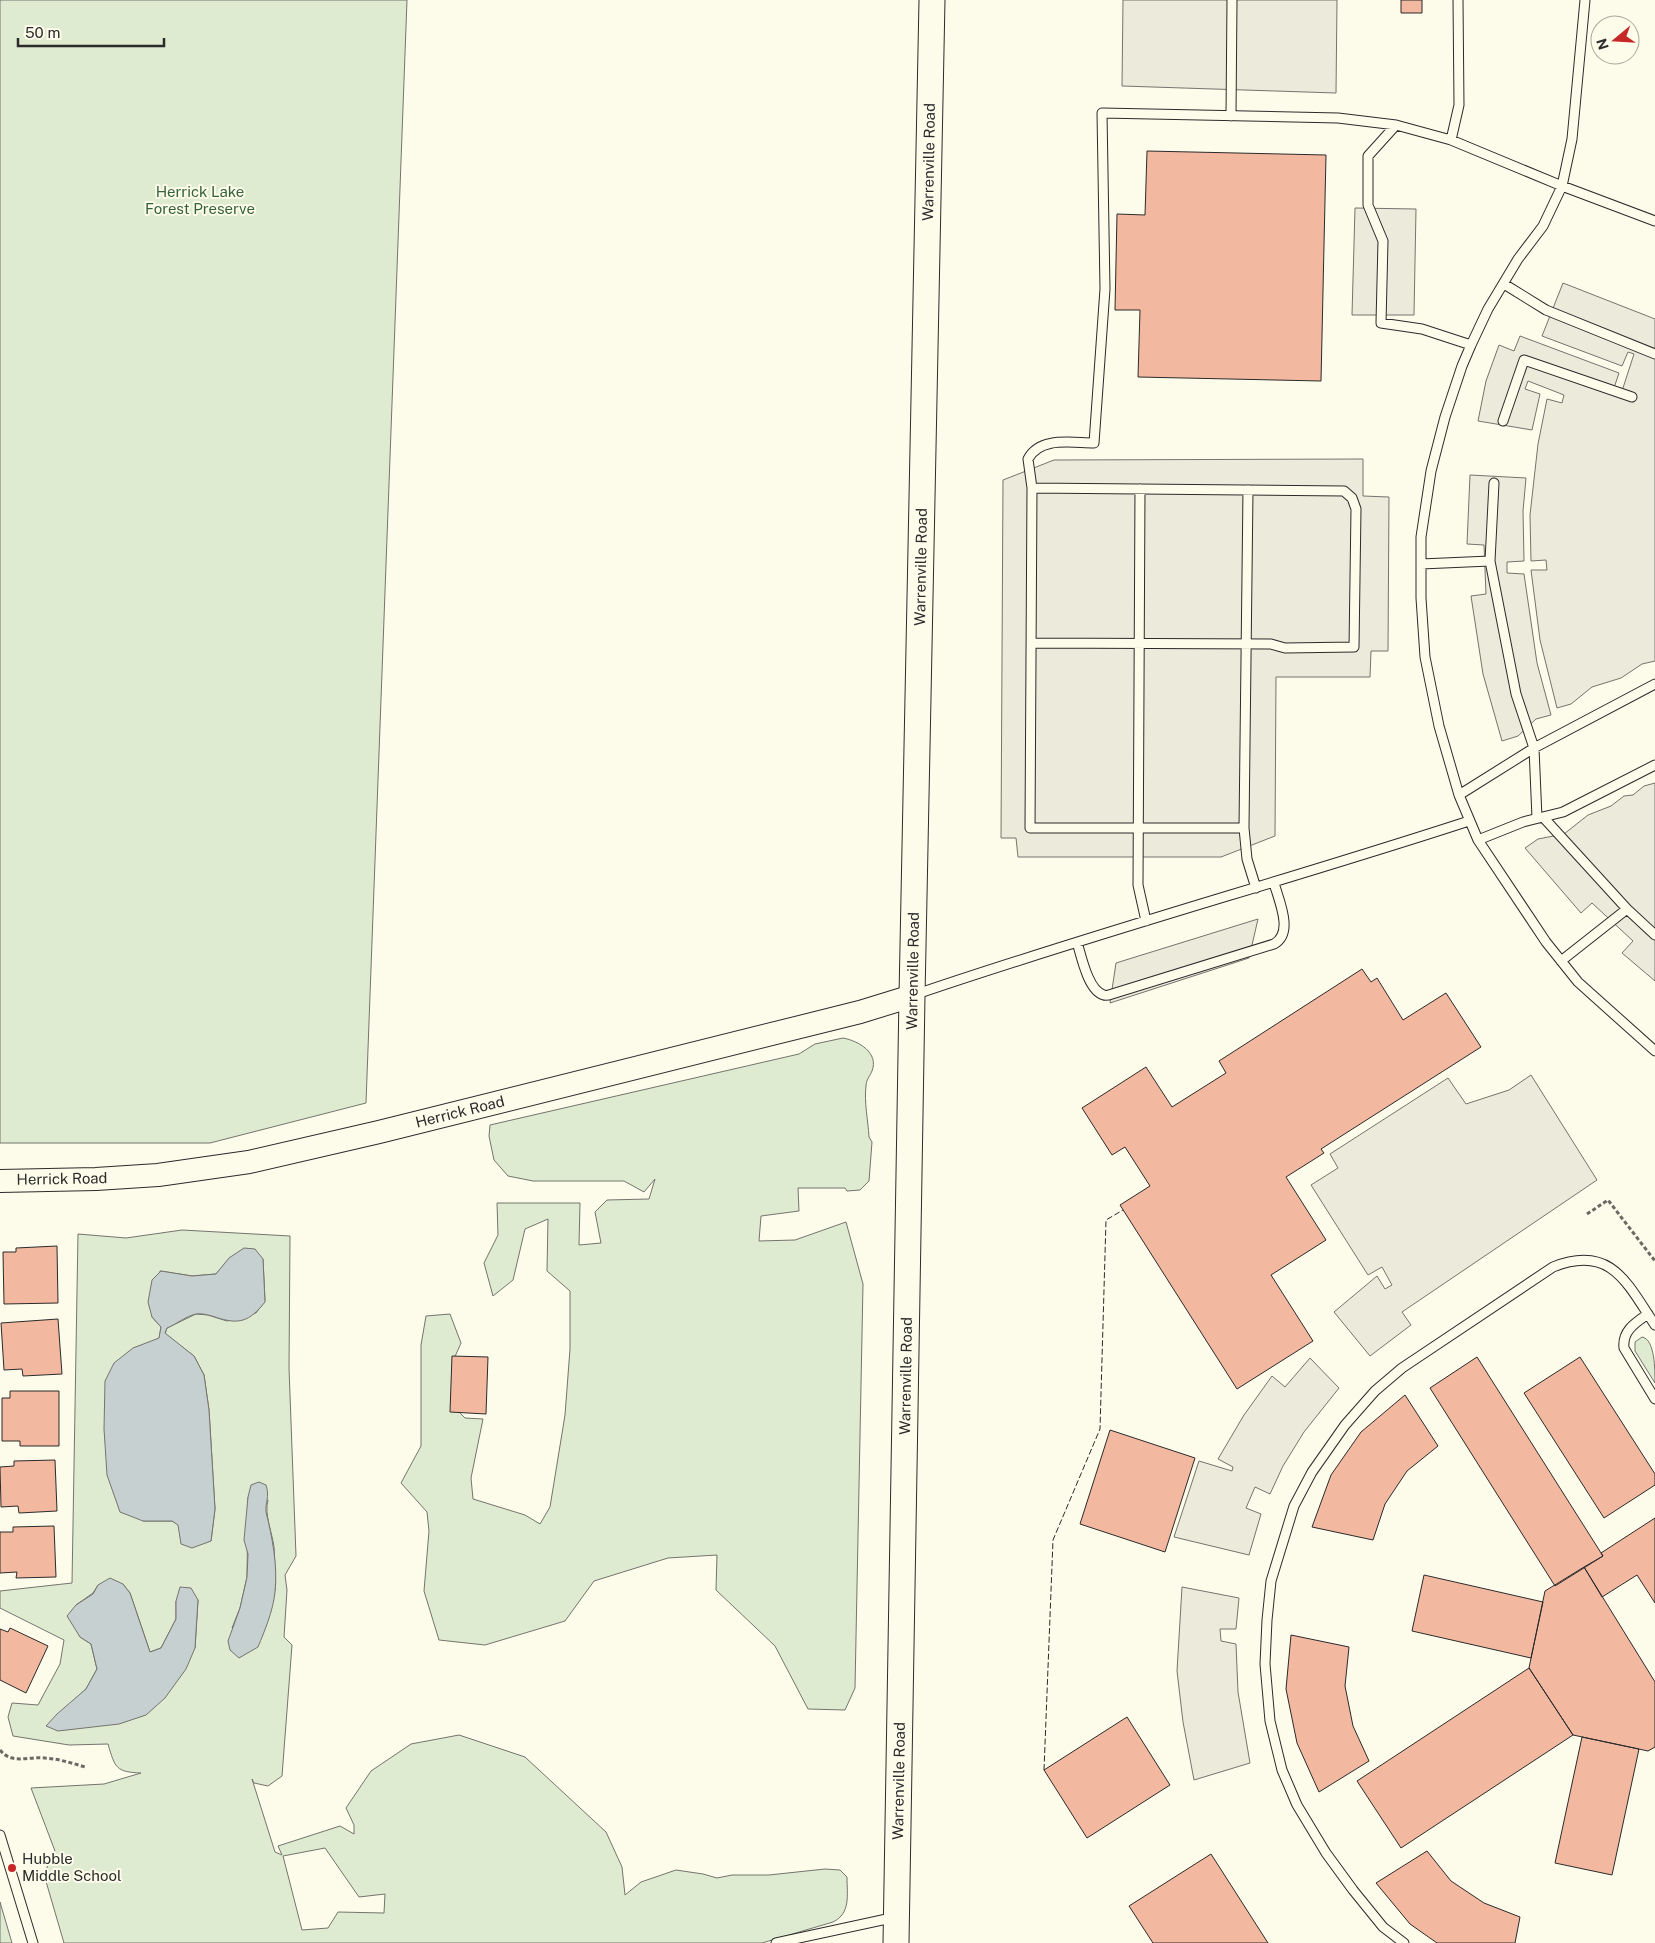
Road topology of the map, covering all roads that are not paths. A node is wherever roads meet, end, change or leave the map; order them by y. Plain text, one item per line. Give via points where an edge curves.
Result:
1 (932, 0) edge
2 (1232, 0) edge
3 (1458, 0) edge
4 (1585, 0) edge
5 (1231, 116) junction
6 (1396, 125) junction
7 (1451, 140) junction
8 (1562, 186) junction
9 (1655, 221) edge
10 (1504, 284) junction
11 (1472, 345) junction
12 (1655, 354) edge
13 (1632, 397) dead end
14 (1504, 421) dead end
15 (1494, 484) dead end
16 (1032, 488) junction
17 (1140, 488) junction
18 (1248, 490) junction
19 (1490, 562) junction
20 (1421, 564) junction
21 (1031, 643) junction
22 (1140, 644) junction
23 (1246, 644) junction
24 (1655, 684) edge
25 (1534, 748) junction
26 (1655, 765) edge
27 (1459, 795) junction
28 (1540, 817) junction
29 (1470, 821) junction
30 (1138, 828) junction
31 (1244, 828) junction
32 (1478, 840) junction
33 (1274, 883) junction
34 (1256, 888) junction
35 (1627, 909) junction
36 (1146, 921) junction
37 (1655, 935) edge
38 (1077, 942) junction
39 (1561, 961) junction
40 (912, 996) junction
41 (1655, 1052) edge
42 (0, 1181) edge
43 (1648, 1314) junction
44 (1655, 1325) edge
45 (1655, 1400) edge
46 (0, 1835) edge
47 (896, 1917) junction
48 (33, 1943) edge
49 (776, 1943) edge
50 (896, 1943) edge
51 (1404, 1943) edge

1 - 40 main road, Warrenville Road
2 - 5 lane
3 - 7 lane via 1459,106
4 - 8 lane via 1572,139
5 - 6 lane via 1338,118
5 - 16 lane via 1102,113 1105,289 1094,444 1057,443 1036,448 1028,459
6 - 7 lane
6 - 11 lane via 1368,156 1368,205 1383,241 1381,323 1422,329
7 - 8 lane
8 - 9 lane
8 - 10 lane via 1543,226
10 - 11 lane via 1488,309
10 - 12 lane via 1546,310
11 - 20 lane via 1462,366 1431,471 1421,537
13 - 14 lane via 1524,360
15 - 19 lane
16 - 17 lane
16 - 21 lane
17 - 18 lane
17 - 22 lane
18 - 23 lane
18 - 23 lane via 1344,491 1352,498 1356,509 1354,648 1285,648 1271,644
19 - 20 lane
19 - 25 lane via 1516,694
20 - 27 lane via 1425,657 1439,726
21 - 22 lane
21 - 30 lane via 1030,828
22 - 23 lane
22 - 30 lane
23 - 31 lane
24 - 25 lane
25 - 27 lane
25 - 28 lane
26 - 28 lane via 1563,812
27 - 29 lane
28 - 32 lane
28 - 35 lane
29 - 32 lane
29 - 33 lane
30 - 31 lane
30 - 36 lane via 1138,885
31 - 34 lane via 1247,859
32 - 39 lane
33 - 34 lane
33 - 38 lane via 1284,922 1280,940 1112,994 1103,995 1089,980
34 - 36 lane
35 - 37 lane
35 - 39 lane
36 - 38 lane
38 - 40 lane
39 - 41 lane via 1578,982
40 - 42 street, Herrick Road via 860,1012 258,1160 158,1175
40 - 47 main road, Warrenville Road
43 - 44 lane
43 - 45 lane via 1627,1331 1623,1340 1624,1348
43 - 51 lane via 1623,1279 1602,1263 1587,1259 1553,1267 1433,1346 1375,1391 1328,1448 1294,1506 1271,1581 1267,1620 1270,1721 1282,1770 1297,1805 1326,1853 1383,1927
46 - 48 lane
47 - 49 lane
47 - 50 main road, Warrenville Road

